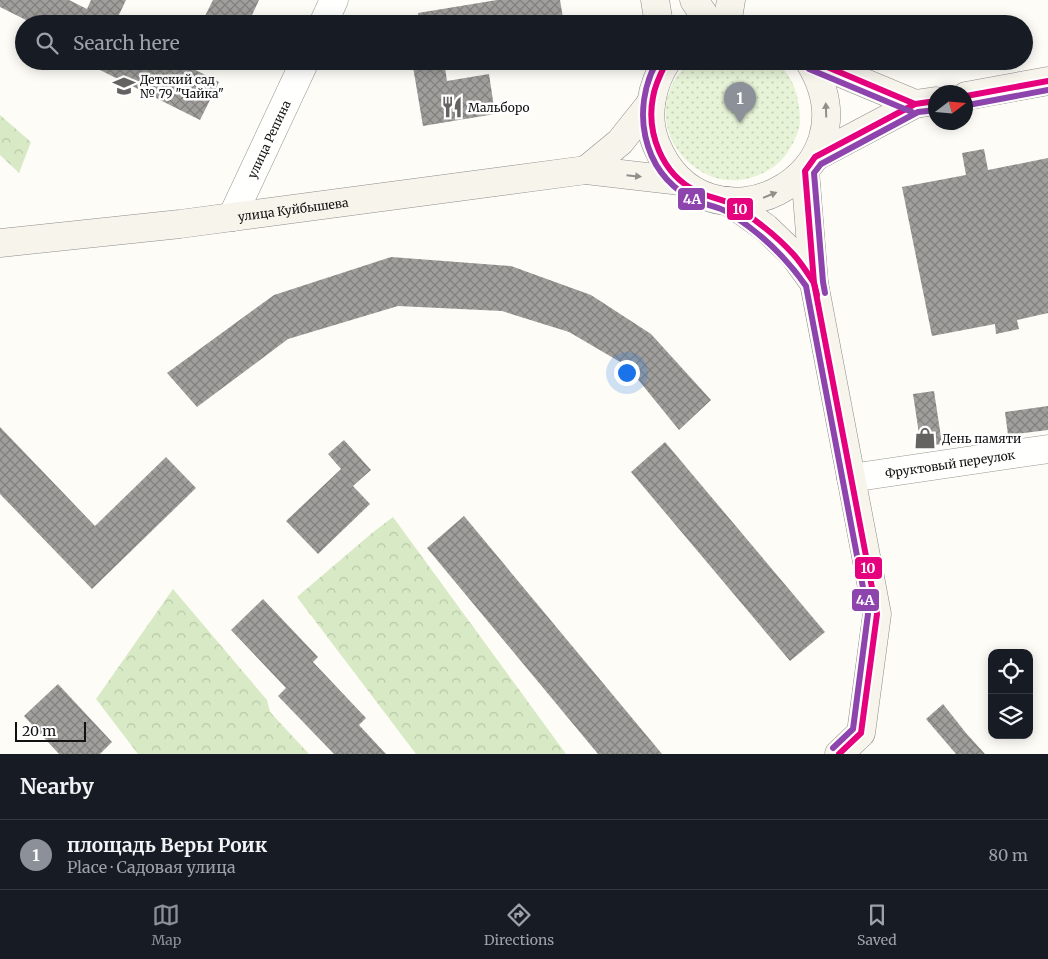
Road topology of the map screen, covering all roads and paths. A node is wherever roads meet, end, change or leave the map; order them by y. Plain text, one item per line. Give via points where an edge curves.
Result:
1 (334, 0) edge
2 (655, 0) edge
3 (694, 0) edge
4 (731, 0) edge
5 (327, 15) edge
6 (658, 15) edge
7 (704, 15) edge
8 (728, 15) edge
9 (301, 70) edge
10 (661, 70) edge
11 (815, 70) edge
12 (836, 70) edge
13 (1048, 82) edge
14 (973, 95) edge
15 (925, 102) edge
16 (651, 103) junction
17 (810, 164) junction
18 (586, 170) junction
19 (681, 180) junction
20 (728, 201) junction
21 (232, 217) junction
22 (0, 243) edge
23 (814, 283) junction
24 (1048, 449) edge
25 (851, 478) junction
26 (862, 744) edge
27 (839, 754) edge

1 - 5 street
2 - 6 main road
3 - 7 main road
4 - 8 main road
9 - 21 street, улица Репина
10 - 16 main road
17 -> 11 main road via 822,141 826,124 824,90
12 - 15 main road
13 - 14 main road
15 - 17 main road
16 - 18 main road via 620,142
16 - 19 main road via 653,137 669,168
20 -> 17 main road via 745,202 770,195 793,183
17 - 23 main road
18 -> 19 main road, улица Куйбышева
18 - 21 main road, улица Куйбышева
19 - 20 main road via 695,190
20 - 23 main road via 766,228 793,254
21 - 22 main road, улица Куйбышева
23 - 25 main road
24 - 25 street, Фруктовый переулок
25 - 26 main road via 877,614
26 - 27 main road

